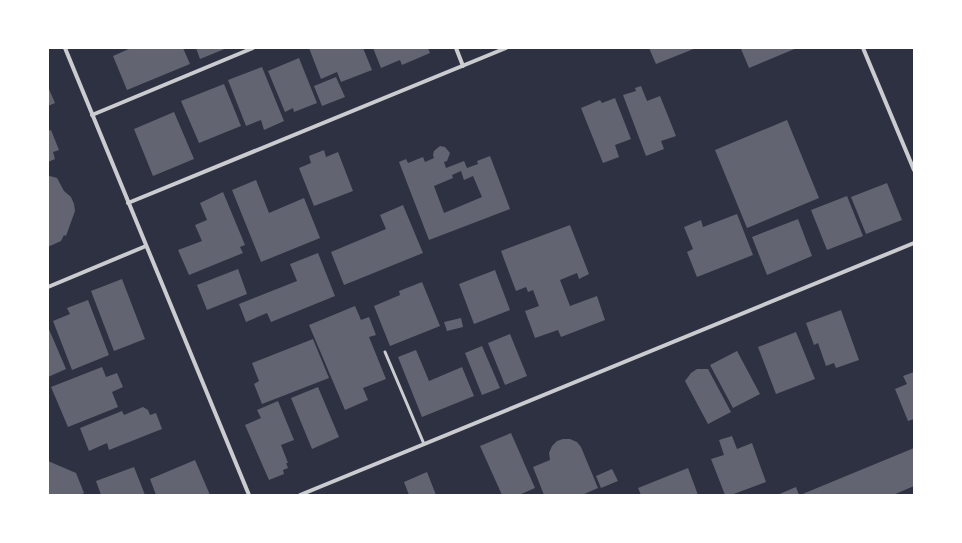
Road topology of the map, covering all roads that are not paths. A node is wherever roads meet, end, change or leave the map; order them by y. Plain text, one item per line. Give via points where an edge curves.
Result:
1 (65, 48) edge
2 (254, 48) edge
3 (456, 48) edge
4 (506, 48) edge
5 (863, 48) edge
6 (463, 66) junction
7 (92, 115) junction
8 (914, 170) edge
9 (128, 203) junction
10 (914, 243) edge
11 (146, 246) junction
12 (48, 287) edge
13 (385, 352) dead end
14 (424, 444) junction
15 (249, 495) edge
16 (300, 495) edge

1 - 7 street
2 - 7 street
3 - 6 street
4 - 6 street
5 - 8 street
6 - 9 street
7 - 9 street
9 - 11 street
10 - 14 street
11 - 12 street
11 - 15 street
13 - 14 lane
14 - 16 street

